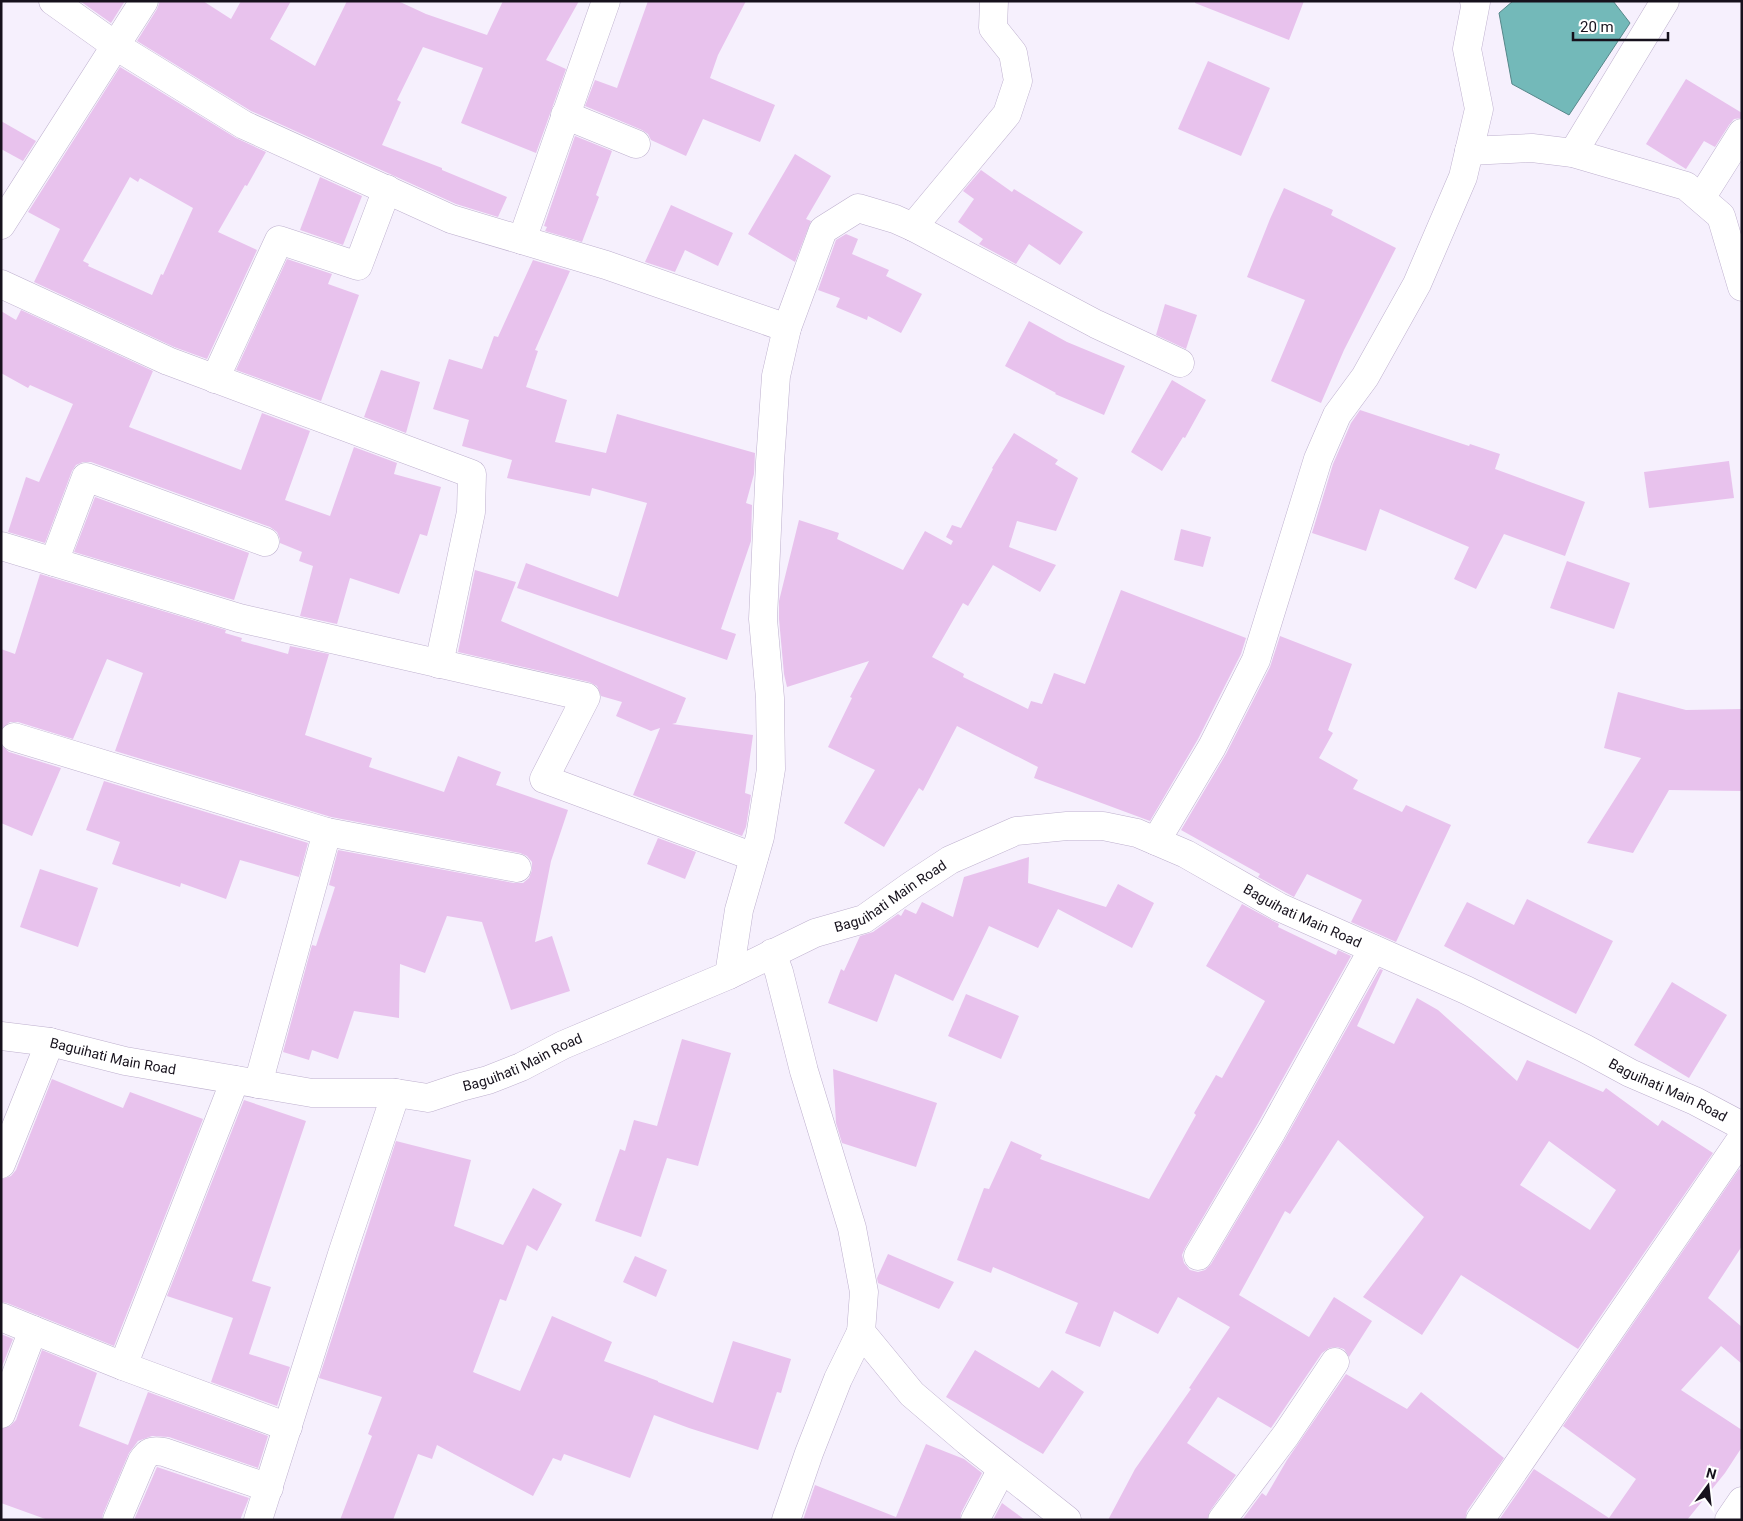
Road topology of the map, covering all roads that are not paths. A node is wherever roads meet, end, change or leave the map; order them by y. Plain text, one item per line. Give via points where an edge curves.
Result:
1 (53, 1) edge
2 (144, 1) edge
3 (606, 1) edge
4 (994, 1) edge
5 (1665, 1) edge
6 (1476, 2) edge
7 (116, 46) junction
8 (565, 115) junction
9 (1742, 133) edge
10 (636, 144) dead end
11 (1469, 151) junction
12 (1573, 153) junction
13 (386, 190) junction
14 (1701, 198) junction
15 (1, 225) edge
16 (913, 227) junction
17 (522, 240) junction
18 (1, 284) edge
19 (1742, 287) edge
20 (787, 328) junction
21 (1180, 363) dead end
22 (215, 379) junction
23 (265, 542) dead end
24 (1, 546) edge
25 (54, 562) junction
26 (439, 664) junction
27 (14, 736) dead end
28 (328, 832) junction
29 (1156, 841) junction
30 (754, 857) junction
31 (517, 868) dead end
32 (1373, 949) junction
33 (772, 953) junction
34 (729, 974) junction
35 (1, 1036) edge
36 (50, 1042) junction
37 (247, 1082) junction
38 (396, 1093) junction
39 (1742, 1126) edge
40 (1742, 1138) edge
41 (1, 1164) edge
42 (1198, 1256) dead end
43 (1, 1318) edge
44 (33, 1330) junction
45 (861, 1332) junction
46 (1335, 1362) dead end
47 (123, 1366) junction
48 (1, 1414) edge
49 (288, 1427) junction
50 (1002, 1469) junction
51 (269, 1488) junction
52 (1742, 1501) edge
53 (117, 1520) edge
54 (258, 1520) edge
55 (786, 1520) edge
56 (975, 1520) edge
57 (1067, 1520) edge
58 (1222, 1520) edge
59 (1480, 1520) edge
60 (1729, 1520) edge

1 - 7 street
2 - 7 street
3 - 8 street
4 - 16 street via 992,28 1013,53 1018,81 1007,114
5 - 12 street
6 - 11 street via 1467,49 1478,109
7 - 13 street via 244,125
7 - 15 street
8 - 10 street
8 - 17 street
9 - 14 street
11 - 12 street via 1532,148
11 - 29 street via 1463,176 1416,284 1365,377 1337,415 1329,432 1256,660 1212,747
12 - 14 street via 1686,186
13 - 17 street via 451,219
13 - 22 street via 358,266 279,240
14 - 19 street via 1722,216
16 - 20 street via 858,208 824,230
16 - 21 street via 1096,324
17 - 20 street via 606,265
18 - 22 street via 168,361
20 - 30 street via 776,376 766,536 763,619 770,698 771,769
22 - 26 street via 472,474 471,512
23 - 25 street via 86,477
24 - 25 street
25 - 26 street via 240,618
26 - 30 street via 586,696 544,779
27 - 28 street
28 - 31 street
28 - 37 street
29 - 32 street, Baguihati Main Road via 1186,854 1279,907
29 - 33 street, Baguihati Main Road via 1137,833 1103,826 1016,831 950,860 864,919 814,932
30 - 34 street via 739,910
32 - 39 street, Baguihati Main Road via 1466,990
32 - 42 street
33 - 34 street, Baguihati Main Road
33 - 45 street via 852,1228 864,1292
34 - 38 street, Baguihati Main Road via 634,1013 488,1080 428,1098
35 - 36 street, Baguihati Main Road
36 - 37 street, Baguihati Main Road via 125,1061
36 - 41 street
37 - 38 street, Baguihati Main Road via 312,1093
37 - 47 street
38 - 49 street
40 - 59 street
43 - 44 street
44 - 47 street
44 - 48 street
45 - 50 street via 912,1394
45 - 55 street via 838,1379
46 - 58 street via 1286,1435
47 - 49 street
49 - 51 street
50 - 56 street
50 - 57 street
51 - 53 street via 154,1450 142,1461
51 - 54 street
52 - 60 street

